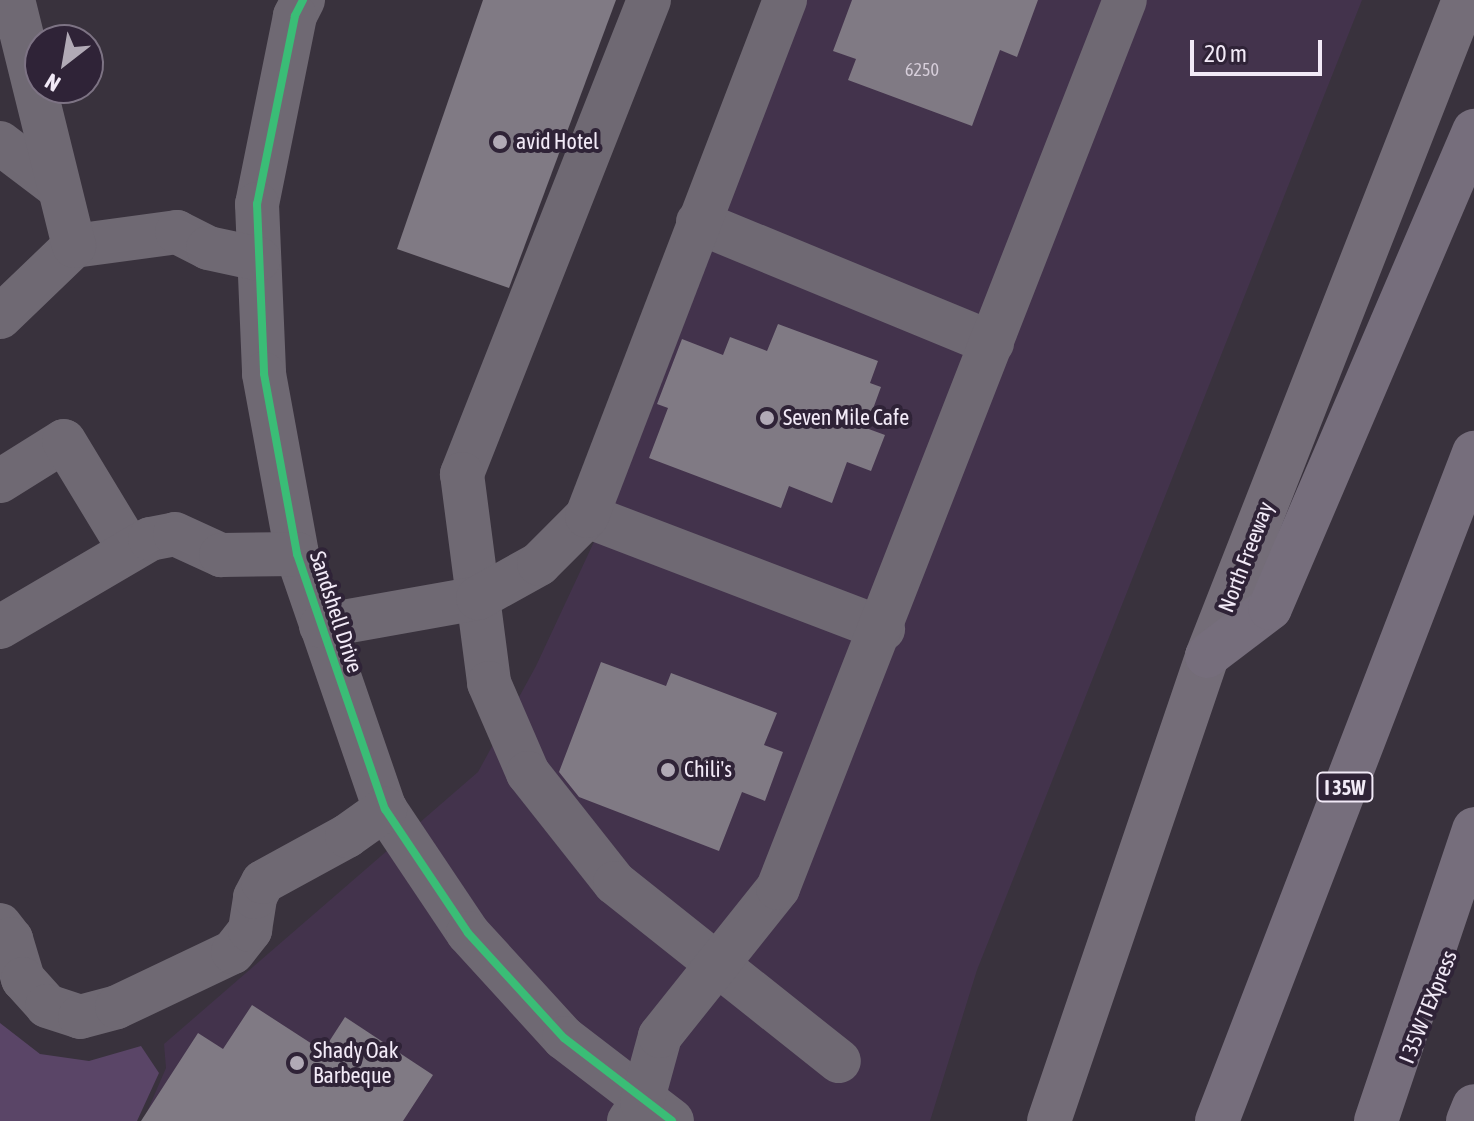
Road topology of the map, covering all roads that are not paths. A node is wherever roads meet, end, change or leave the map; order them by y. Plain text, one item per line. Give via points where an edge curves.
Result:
1 (13, 0) edge
2 (303, 0) edge
3 (649, 0) edge
4 (785, 0) edge
5 (1125, 0) edge
6 (1464, 0) edge
7 (1474, 131) edge
8 (0, 143) edge
9 (59, 188) junction
10 (698, 222) junction
11 (74, 246) junction
12 (259, 259) junction
13 (0, 317) edge
14 (992, 343) junction
15 (1474, 453) edge
16 (0, 481) edge
17 (587, 516) junction
18 (130, 550) junction
19 (297, 554) junction
20 (478, 598) junction
21 (321, 626) junction
22 (0, 627) edge
23 (883, 629) junction
24 (1207, 656) junction
25 (385, 809) junction
26 (1474, 829) edge
27 (1474, 893) edge
28 (0, 925) edge
29 (717, 966) junction
30 (839, 1061) dead end
31 (1474, 1106) edge
32 (648, 1115) edge
33 (1049, 1121) edge
34 (1217, 1121) edge
35 (1379, 1121) edge
36 (1468, 1121) edge

1 - 9 street
2 - 12 street, Sandshell Drive via 295,16 257,204
3 - 20 street via 462,474
4 - 10 street
5 - 14 street
6 - 24 main road, North Freeway
7 - 24 highway via 1270,608
8 - 9 street
9 - 11 street
10 - 14 street
10 - 17 street
11 - 12 street via 177,232 208,248
11 - 13 street
12 - 19 street, Sandshell Drive via 264,374
14 - 23 street
15 - 34 highway, I 35W
16 - 18 street via 64,441
17 - 20 street via 539,564
17 - 23 street
18 - 19 street via 175,534 221,555
18 - 22 street
19 - 21 street, Sandshell Drive
20 - 21 street
20 - 29 street via 489,683 528,773 615,883
21 - 25 street, Sandshell Drive
23 - 29 street via 778,888
24 - 33 main road, North Freeway
25 - 28 street via 263,882 250,930 233,952 117,1007 80,1017 47,1006 23,979 11,939
25 - 32 street, Sandshell Drive via 468,933 564,1038
26 - 35 highway
27 - 35 highway, I 35W TEXpress
29 - 30 street
29 - 32 street via 660,1036
31 - 36 highway

